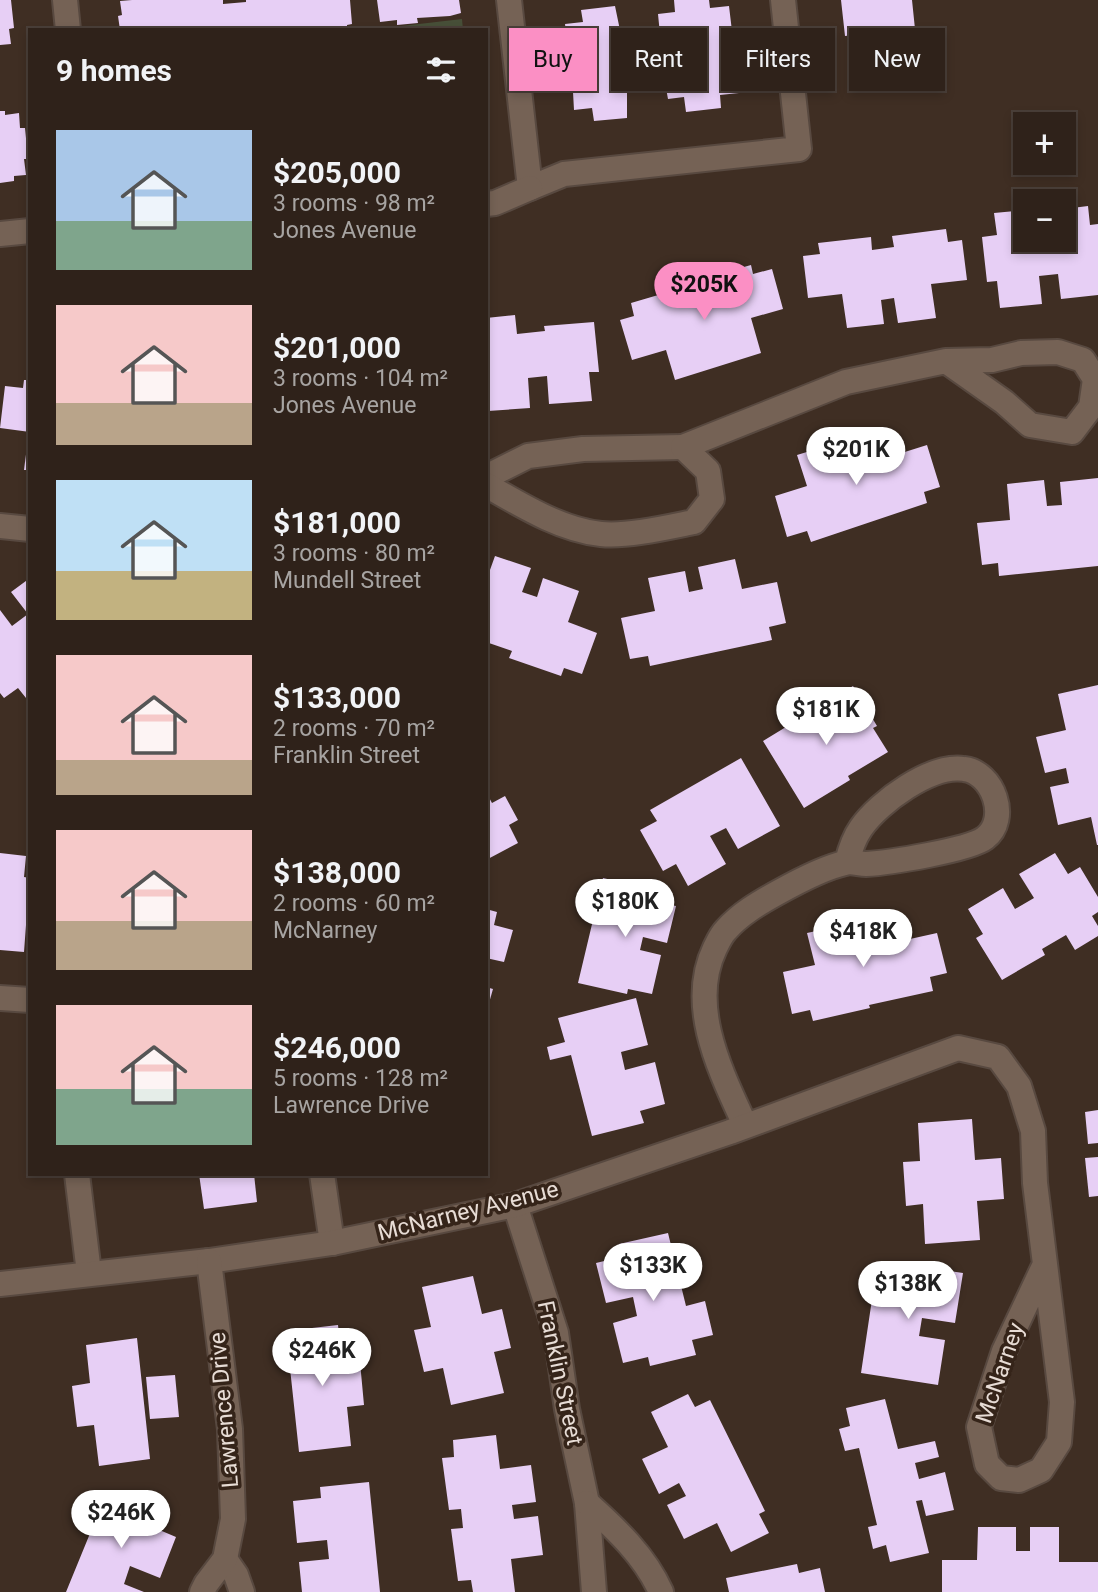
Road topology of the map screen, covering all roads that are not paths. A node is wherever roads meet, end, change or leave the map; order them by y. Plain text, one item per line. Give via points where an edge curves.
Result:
1 (65, 0) edge
2 (509, 0) edge
3 (783, 0) edge
4 (68, 28) edge
5 (530, 188) junction
6 (488, 204) edge
7 (28, 231) edge
8 (0, 234) edge
9 (946, 361) junction
10 (683, 447) junction
11 (488, 476) edge
12 (488, 486) edge
13 (847, 862) junction
14 (0, 998) edge
15 (28, 1000) edge
16 (998, 1058) joint
17 (745, 1125) junction
18 (77, 1176) edge
19 (322, 1176) edge
20 (515, 1205) junction
21 (332, 1244) junction
22 (209, 1261) junction
23 (1045, 1264) junction
24 (89, 1273) junction
25 (0, 1284) edge
26 (587, 1503) junction
27 (225, 1559) junction
28 (202, 1592) edge
29 (242, 1592) edge
30 (594, 1592) edge
31 (661, 1592) edge

1 - 4 street
2 - 5 street
3 - 5 street via 799,149 564,174
5 - 6 street
7 - 8 street
9 - 9 street via 1030,425 1072,432 1091,407 1095,379 1083,360 1058,352
9 - 10 street via 846,382
10 - 11 street via 583,449 528,456
10 - 12 street via 708,471 712,499 694,522 602,535 550,520
13 - 13 street via 867,864 952,851 983,840 992,832 998,814 996,800 979,774 965,769 947,769 923,778 889,800 861,828
13 - 17 street via 756,904 724,931 711,957 704,989 709,1035
14 - 15 street
16 - 17 street, McNarney Avenue via 958,1048
16 - 23 street, McNarney via 1019,1086 1033,1131
17 - 20 street, McNarney Avenue
18 - 24 street
19 - 21 street
20 - 21 street, McNarney Avenue
20 - 26 street, Franklin Street via 556,1333
21 - 22 street, McNarney Avenue
22 - 24 street, McNarney Avenue
22 - 27 street, Lawrence Drive via 230,1429 233,1519
23 - 23 street, McNarney via 1062,1402 1059,1442 1041,1470 1019,1480 1001,1478 987,1464 979,1427 1004,1350
24 - 25 street, McNarney Avenue
26 - 30 street, Franklin Street
26 - 31 street via 615,1528 653,1574
27 - 28 street, Lawrence Drive
27 - 29 street

